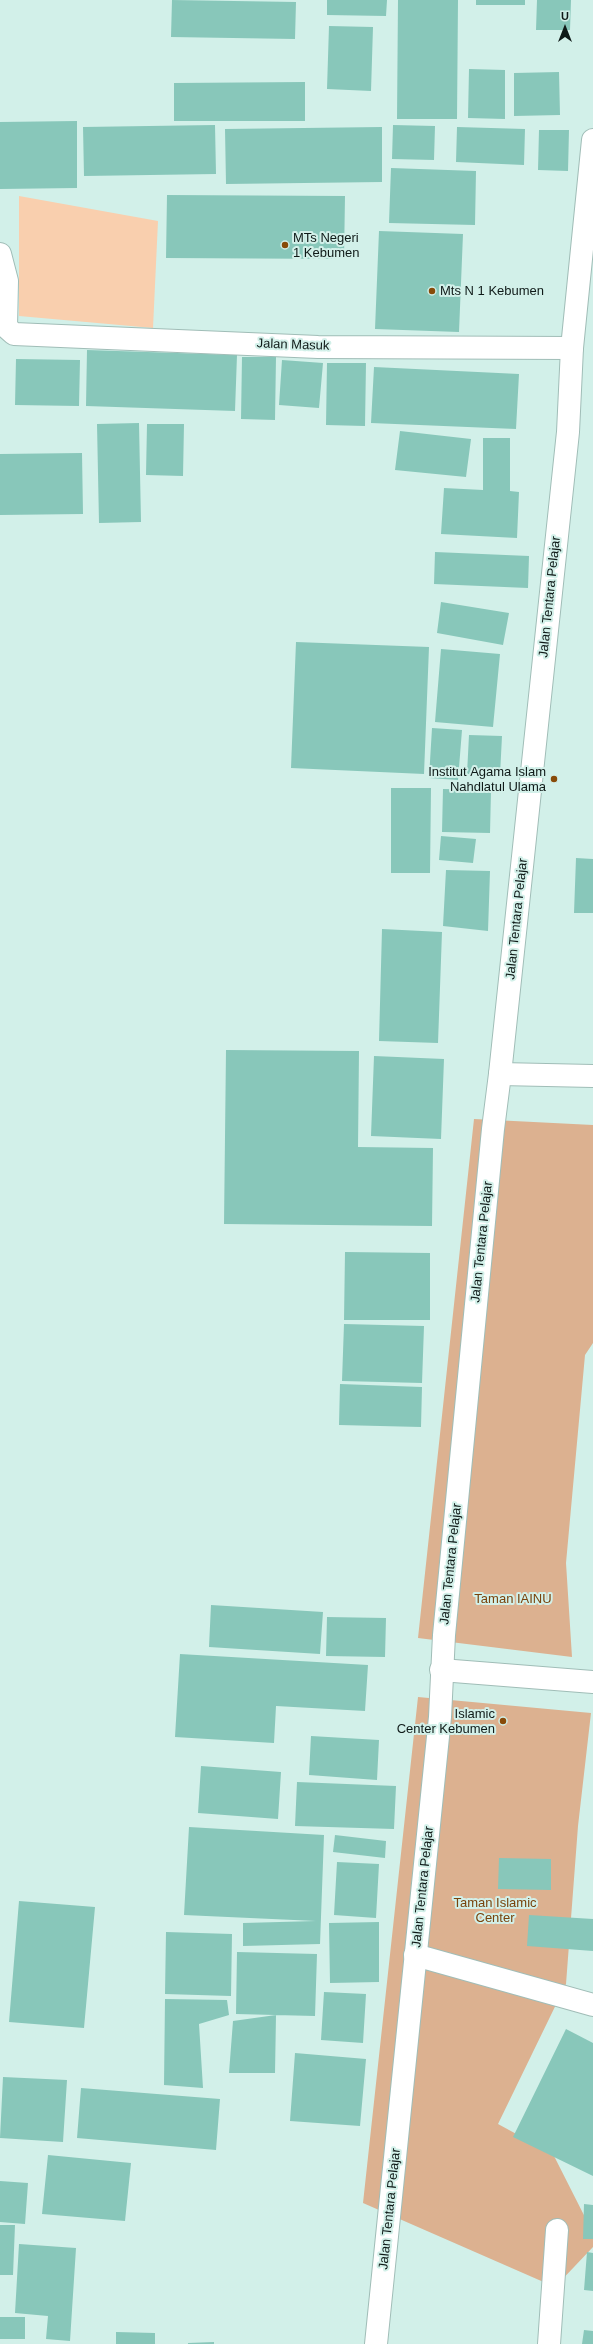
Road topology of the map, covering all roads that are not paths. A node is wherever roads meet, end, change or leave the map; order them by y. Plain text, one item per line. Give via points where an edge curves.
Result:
1 (593, 140) edge
2 (0, 254) edge
3 (572, 348) junction
4 (500, 1074) junction
5 (593, 1076) edge
6 (441, 1670) junction
7 (593, 1682) edge
8 (415, 1955) junction
9 (593, 2005) edge
10 (557, 2230) dead end
11 (376, 2344) edge
12 (549, 2344) edge

1 - 3 main road, Jalan Tentara Pelajar
2 - 3 main road, Jalan Masuk via 7,281 6,327 14,334 318,347
3 - 4 main road, Jalan Tentara Pelajar via 568,432
4 - 5 main road
4 - 6 main road, Jalan Tentara Pelajar
6 - 7 main road
6 - 8 main road, Jalan Tentara Pelajar via 440,1717
8 - 9 main road
8 - 11 main road, Jalan Tentara Pelajar
10 - 12 main road

